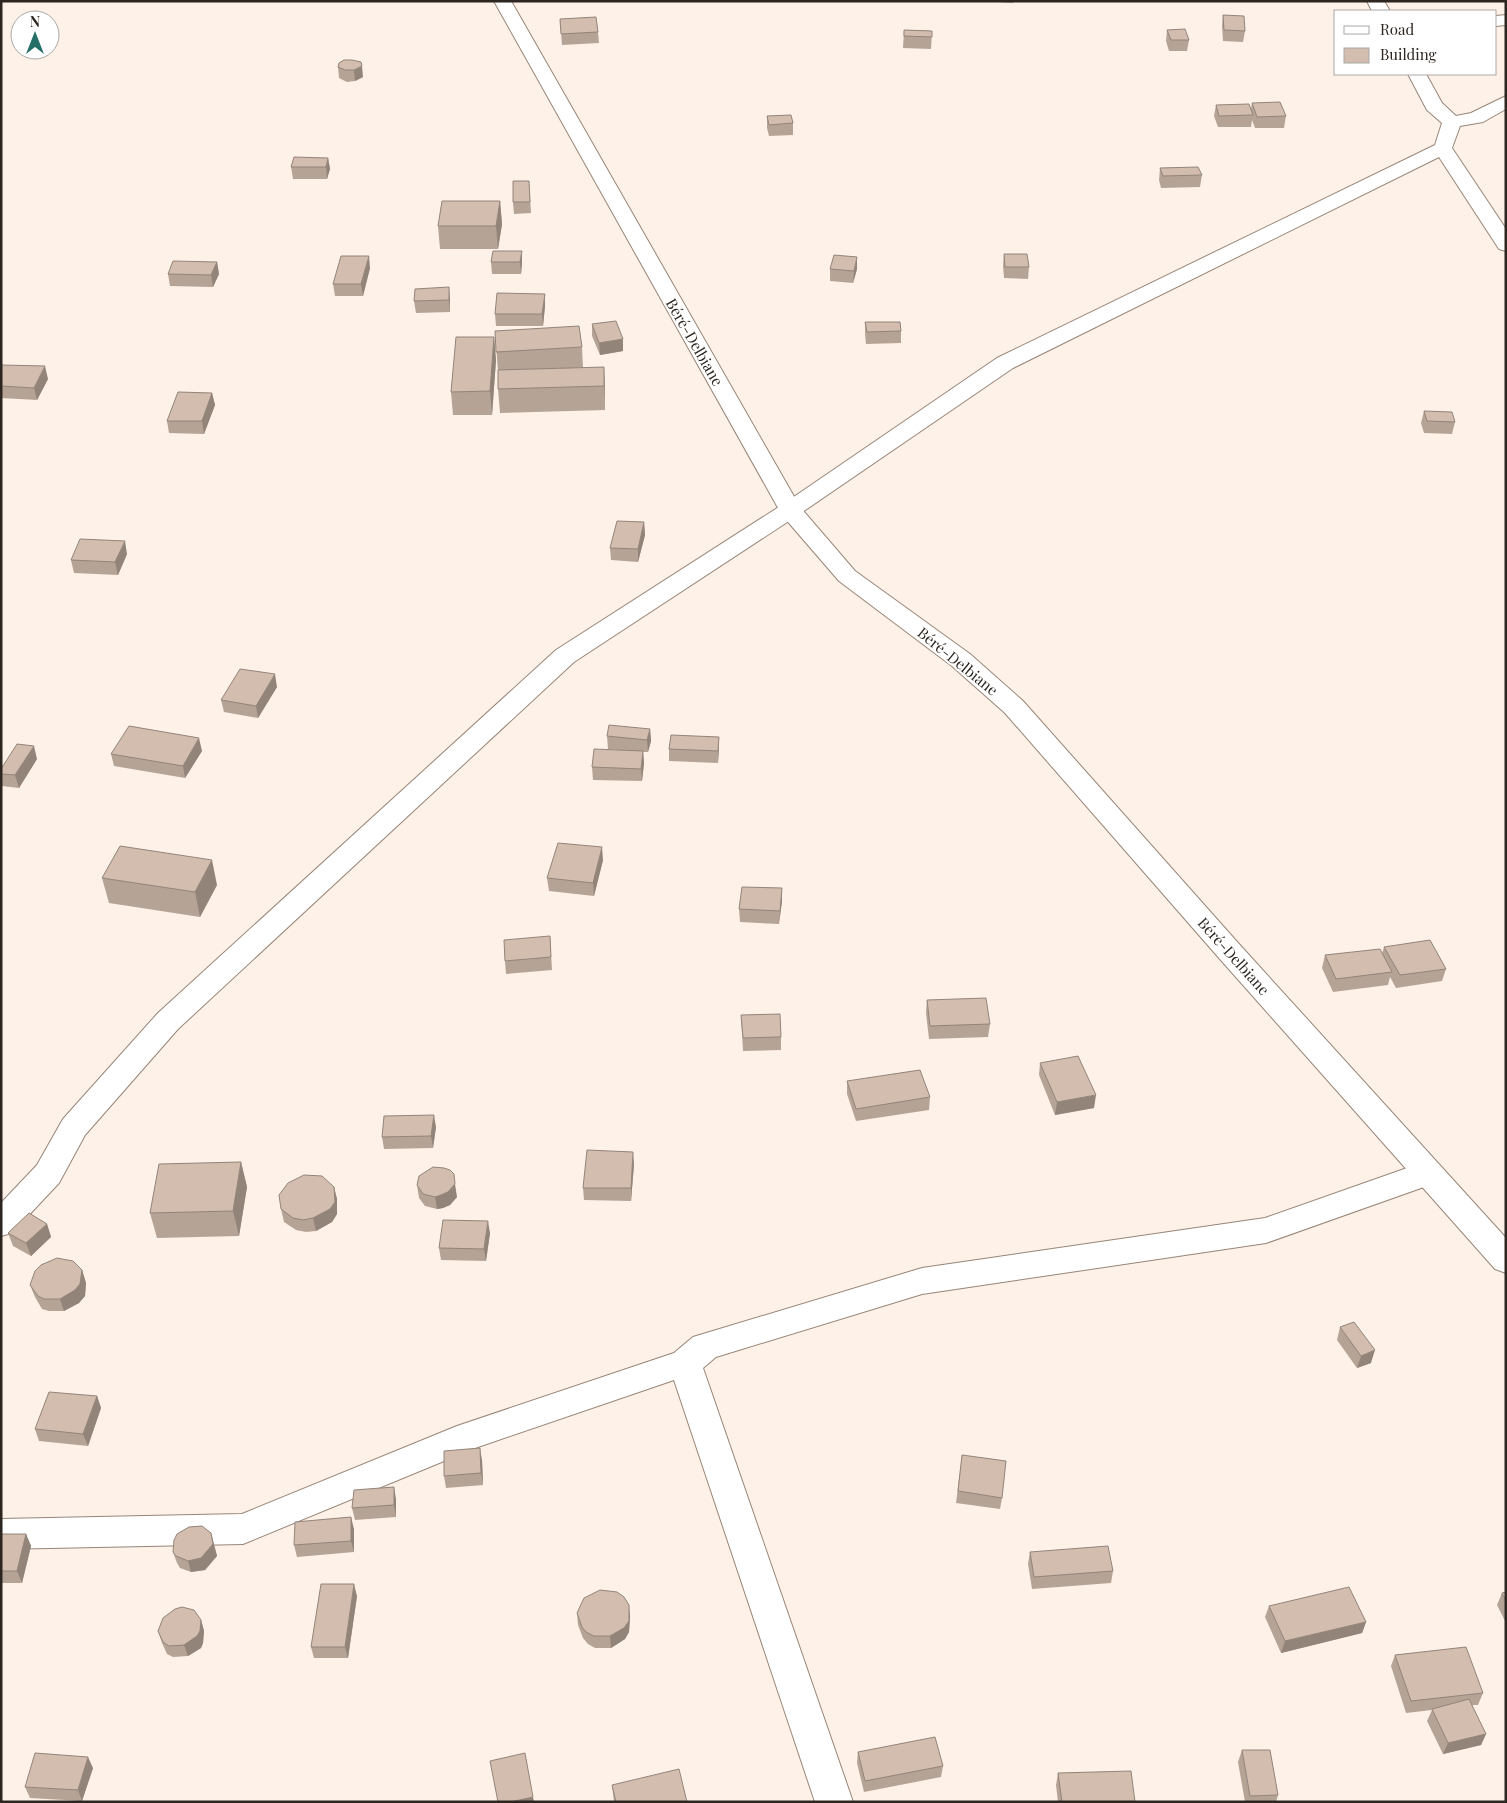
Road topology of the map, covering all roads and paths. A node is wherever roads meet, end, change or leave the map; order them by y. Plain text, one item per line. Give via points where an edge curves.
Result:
1 (502, 1) edge
2 (1418, 75) edge
3 (1506, 101) edge
4 (1452, 122) junction
5 (1443, 148) junction
6 (1506, 245) edge
7 (790, 510) junction
8 (1427, 1173) junction
9 (1, 1224) edge
10 (1506, 1260) edge
11 (685, 1364) junction
12 (1, 1534) edge
13 (834, 1802) edge

1 - 7 street, Béré-Delbiane
2 - 4 street via 1434,106
3 - 4 street via 1476,118
4 - 5 street
5 - 6 street
5 - 7 street via 1005,363
7 - 8 street, Béré-Delbiane via 847,576 961,660 1014,707
7 - 9 street via 565,656 168,1021 74,1127 48,1174
8 - 10 street, Béré-Delbiane
8 - 11 street via 1266,1230 922,1281 705,1347
11 - 12 street via 469,1436 243,1529
11 - 13 street

